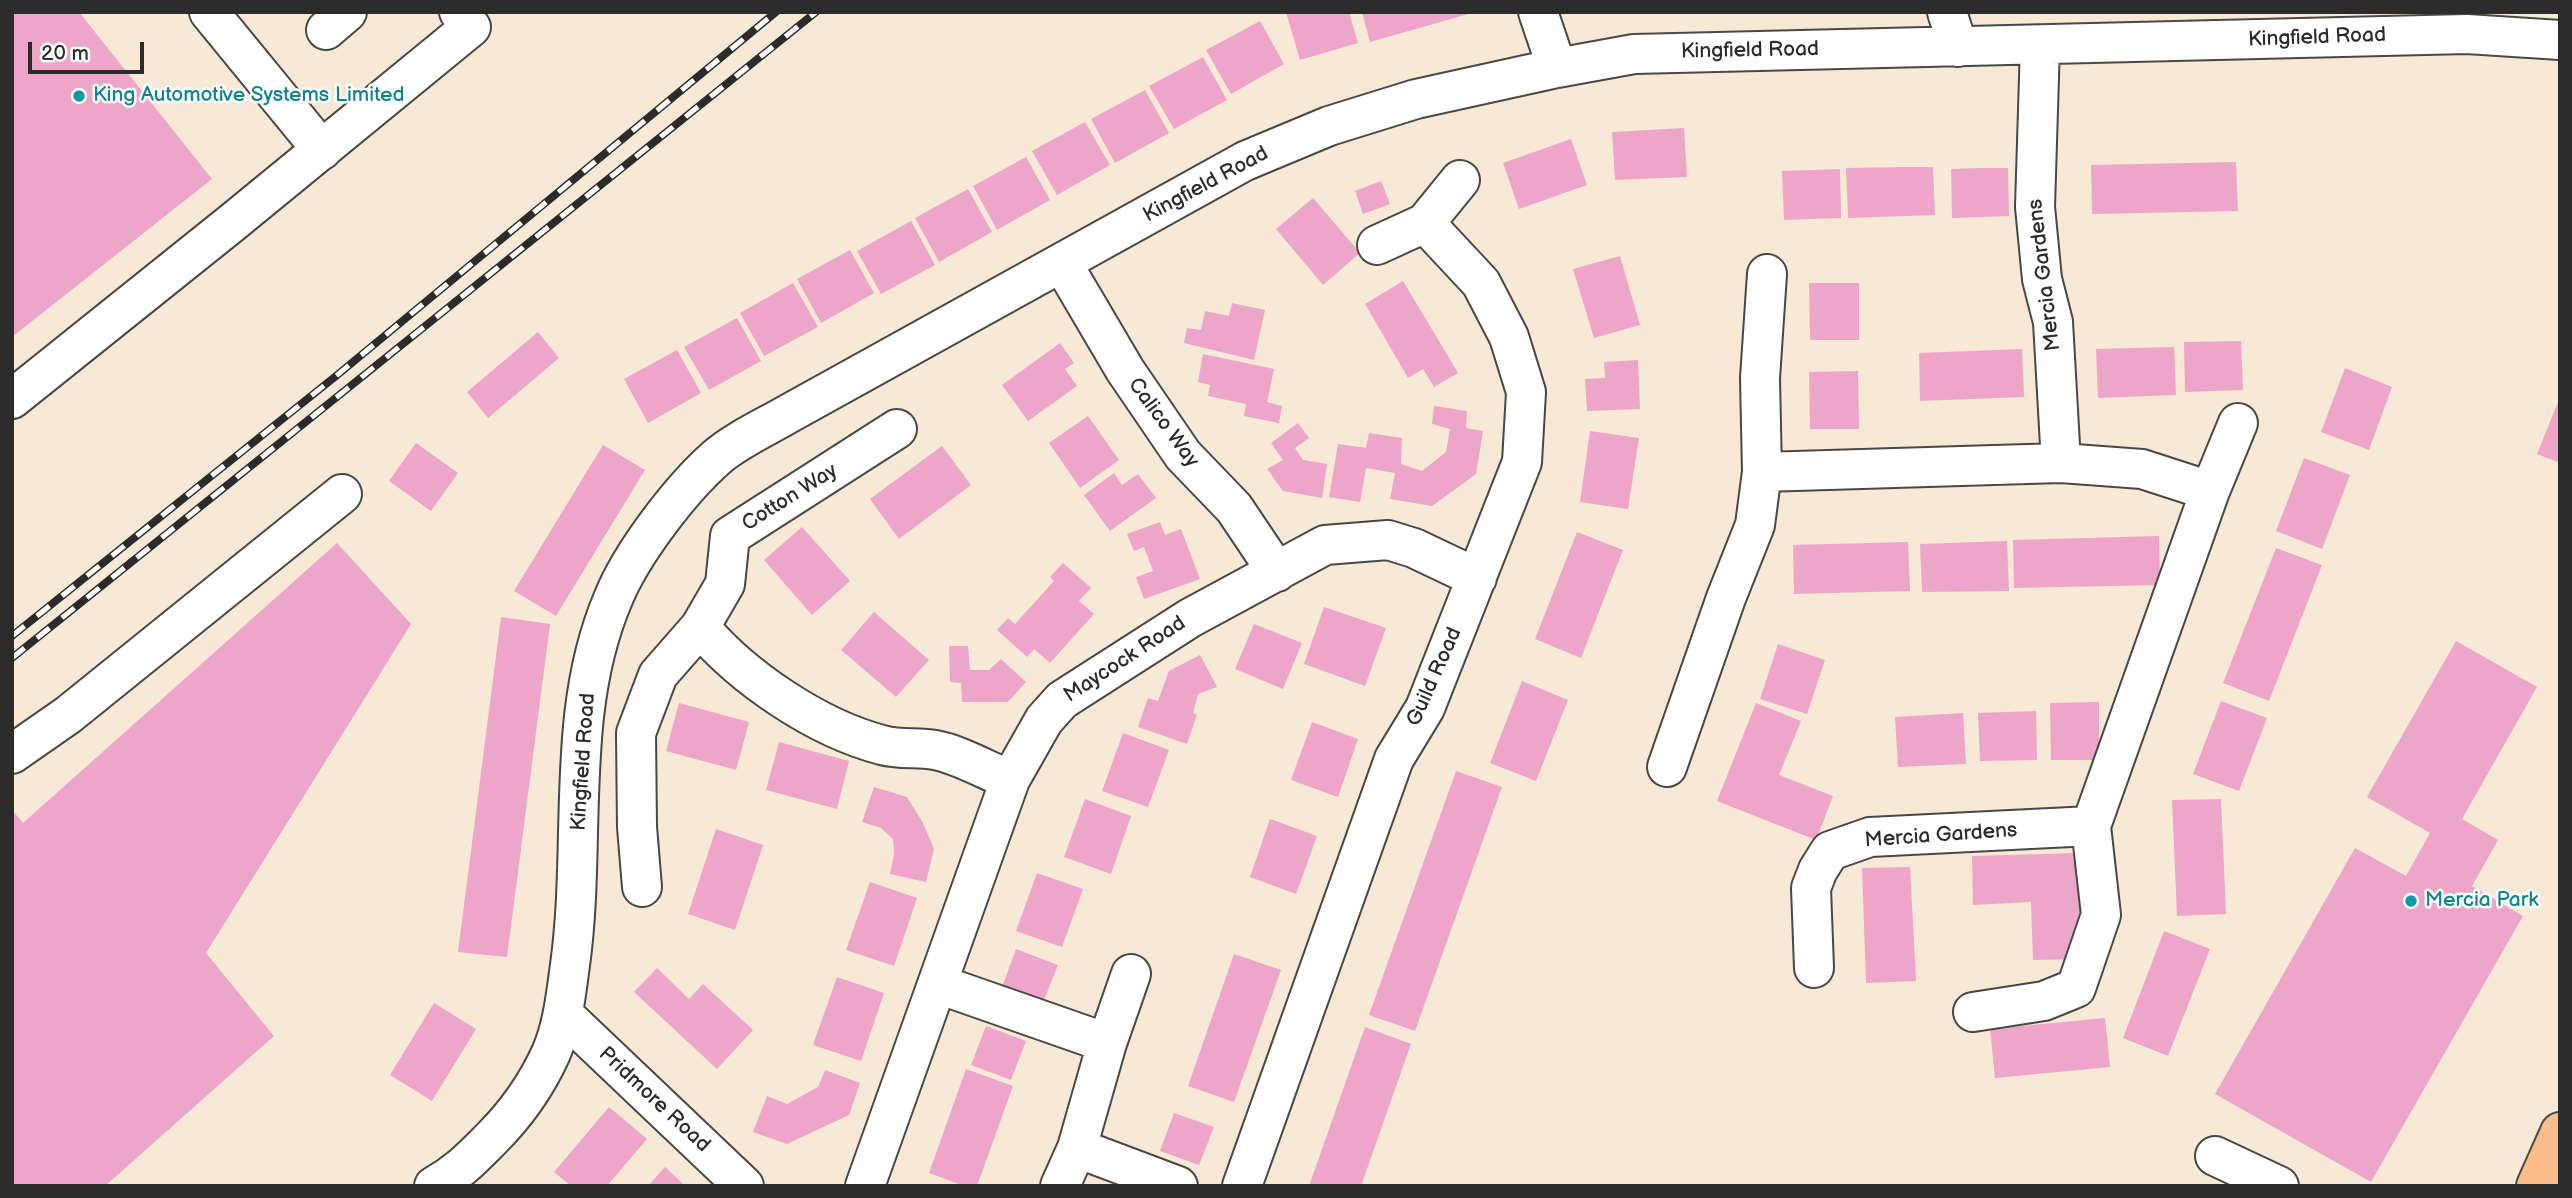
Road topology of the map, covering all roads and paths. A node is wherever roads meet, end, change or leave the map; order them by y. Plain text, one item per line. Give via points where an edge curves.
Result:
1 (209, 12) edge
2 (458, 12) edge
3 (1538, 12) edge
4 (2467, 23) edge
5 (1952, 29) edge
6 (2560, 40) edge
7 (2040, 45) junction
8 (1557, 68) junction
9 (322, 150) junction
10 (1460, 180) dead end
11 (1425, 223) junction
12 (1377, 245) dead end
13 (1062, 263) junction
14 (1767, 274) dead end
15 (12, 400) edge
16 (2238, 423) dead end
17 (897, 429) dead end
18 (2061, 463) junction
19 (1762, 472) junction
20 (2210, 491) junction
21 (342, 494) dead end
22 (1277, 572) junction
23 (1477, 578) junction
24 (700, 627) junction
25 (12, 754) edge
26 (1667, 767) dead end
27 (1010, 780) junction
28 (2091, 826) junction
29 (642, 887) dead end
30 (1814, 968) dead end
31 (1131, 974) dead end
32 (938, 984) junction
33 (1973, 1012) dead end
34 (563, 1014) junction
35 (1107, 1043) junction
36 (2560, 1132) edge
37 (1077, 1148) junction
38 (2215, 1156) dead end
39 (434, 1186) edge
40 (744, 1186) edge
41 (865, 1186) edge
42 (1060, 1186) edge
43 (1178, 1186) edge
44 (1242, 1186) edge
45 (2279, 1186) edge
46 (2536, 1186) edge

1 - 9 street
2 - 9 street via 471,27
3 - 8 street
4 - 6 street, Kingfield Road
4 - 7 street, Kingfield Road
5 - 7 street, Kingfield Road
5 - 8 street, Kingfield Road via 1633,54
7 - 18 street, Mercia Gardens via 2035,207 2042,279 2053,322
8 - 13 street, Kingfield Road via 1416,99 1329,126 1245,161
9 - 15 street
10 - 11 street
11 - 12 street
11 - 23 street, Guild Road via 1481,283 1509,337 1526,392 1522,462
13 - 22 street, Calico Way via 1183,456 1234,508
13 - 34 street, Kingfield Road via 717,457 678,499 639,553 613,597 594,654 583,713 575,930
14 - 19 street via 1760,378
16 - 20 street
17 - 24 street, Cotton Way via 730,536 724,584
18 - 19 street
18 - 20 street via 2142,469
19 - 26 street via 1755,525
20 - 28 street
21 - 25 street via 68,715
22 - 23 street, Maycock Road via 1325,545 1388,540
22 - 27 street, Maycock Road via 1190,618 1062,700 1044,720
23 - 44 street, Guild Road via 1425,708 1394,760
24 - 27 street via 722,653 788,704 883,746 937,750
24 - 29 street, Cotton Way via 658,675 636,733
27 - 32 street, Maycock Road
28 - 30 street, Mercia Gardens via 1870,837 1830,851 1811,888
28 - 33 street via 2101,915 2076,988 2044,1001
31 - 35 street
32 - 35 street
32 - 41 street, Maycock Road
34 - 39 street, Kingfield Road via 552,1052 530,1091 502,1128 457,1173
34 - 40 street, Pridmore Road
35 - 37 street
36 - 46 main road
37 - 42 street
37 - 43 street
38 - 45 street

